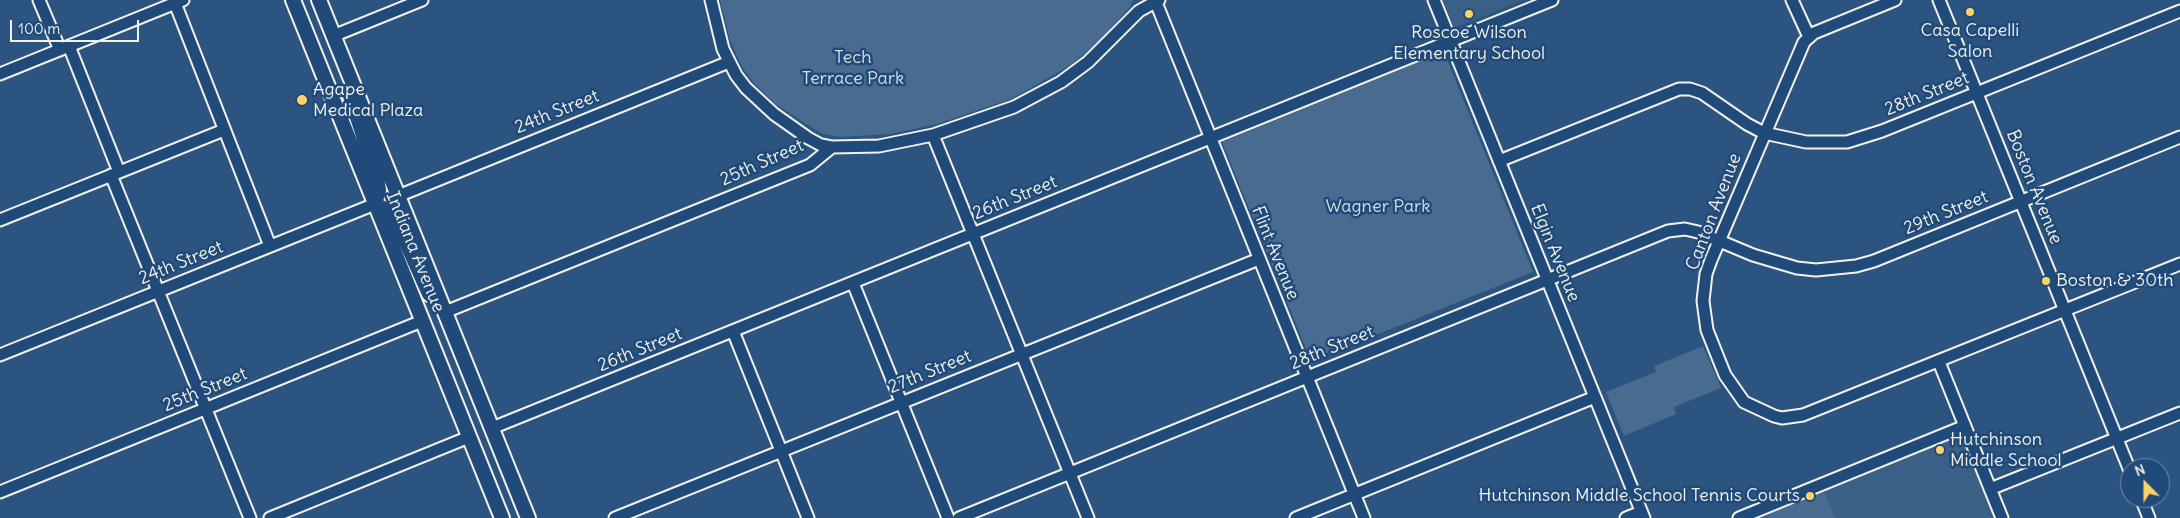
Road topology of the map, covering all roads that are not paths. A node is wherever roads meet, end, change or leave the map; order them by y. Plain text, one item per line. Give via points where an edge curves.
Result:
1 (39, 0) edge
2 (293, 0) edge
3 (300, 0) edge
4 (319, 0) edge
5 (422, 0) edge
6 (712, 0) edge
7 (1157, 0) edge
8 (1434, 0) edge
9 (1552, 0) edge
10 (1792, 0) edge
11 (1895, 0) edge
12 (1939, 0) edge
13 (179, 2) edge
14 (2180, 11) edge
15 (300, 19) junction
16 (333, 36) junction
17 (1809, 37) junction
18 (1451, 41) junction
19 (64, 48) junction
20 (729, 62) junction
21 (0, 74) edge
22 (1977, 93) junction
23 (224, 130) junction
24 (1764, 133) junction
25 (933, 135) junction
26 (2180, 137) edge
27 (1211, 138) junction
28 (832, 147) junction
29 (1499, 161) junction
30 (115, 174) junction
31 (398, 196) junction
32 (2021, 201) junction
33 (375, 204) junction
34 (0, 220) edge
35 (973, 234) junction
36 (1719, 241) junction
37 (270, 246) junction
38 (1259, 258) junction
39 (2180, 264) edge
40 (1547, 280) junction
41 (853, 283) junction
42 (158, 292) junction
43 (2065, 310) junction
44 (445, 312) junction
45 (422, 321) junction
46 (733, 331) junction
47 (1021, 354) junction
48 (0, 355) edge
49 (1939, 362) junction
50 (1307, 377) junction
51 (1595, 397) junction
52 (901, 403) junction
53 (205, 409) junction
54 (2180, 412) edge
55 (1965, 426) junction
56 (492, 428) junction
57 (470, 437) junction
58 (2117, 438) junction
59 (781, 451) junction
60 (2125, 458) edge
61 (1070, 473) junction
62 (1990, 489) junction
63 (0, 492) edge
64 (1354, 494) junction
65 (1642, 515) edge
66 (250, 518) edge
67 (270, 518) edge
68 (502, 518) edge
69 (528, 518) edge
70 (615, 518) edge
71 (808, 518) edge
72 (948, 518) edge
73 (959, 518) edge
74 (1088, 518) edge
75 (1296, 518) edge
76 (1364, 518) edge
77 (1626, 518) edge
78 (1740, 518) edge
79 (2002, 518) edge

1 - 19 street
2 - 15 main road, Indiana Avenue
3 - 15 main road
4 - 16 main road, Indiana Avenue
5 - 16 street
6 - 20 street via 717,28
7 - 25 street via 1139,11 1088,62 1062,82 1037,97 992,116
7 - 27 street, Flint Avenue
8 - 18 street, Elgin Avenue
9 - 18 street, 26th Street
10 - 17 street
11 - 17 street
12 - 22 street, Boston Avenue
13 - 19 street
13 - 23 street
14 - 22 street, 28th Street
15 - 33 main road, Indiana Avenue
16 - 31 main road, Indiana Avenue
16 - 33 main road via 356,119 378,178
17 - 24 street, Canton Avenue via 1801,48
18 - 27 street, 26th Street
18 - 29 street, Elgin Avenue
19 - 21 street
19 - 30 street
20 - 28 street via 746,88 774,114 808,138
20 - 31 street, 24th Street
22 - 24 street, 28th Street via 1847,142 1806,142
22 - 32 street, Boston Avenue
23 - 30 street
23 - 37 street
24 - 29 street via 1702,93 1679,89
24 - 36 street, Canton Avenue
25 - 28 street via 879,146
25 - 35 street
26 - 32 street, 29th Street
27 - 35 street, 26th Street
27 - 38 street, Flint Avenue
28 - 44 street, 25th Street via 810,164
29 - 40 street, Elgin Avenue
30 - 34 street
30 - 42 street
31 - 44 main road, Indiana Avenue
32 - 36 street, 29th Street via 1874,261 1836,269 1816,270 1774,262
32 - 43 street, Boston Avenue
33 - 37 street, 24th Street
33 - 44 main road via 389,211 426,291
33 - 45 main road, Indiana Avenue
35 - 41 street, 26th Street
35 - 47 street
36 - 40 street, 28th Street via 1684,229 1668,231
36 - 49 street, Canton Avenue via 1706,274 1705,317 1725,375 1734,390 1754,408 1782,418 1803,415
37 - 42 street, 24th Street
38 - 47 street, 27th Street
38 - 50 street, Flint Avenue
39 - 43 street
40 - 50 street, 28th Street
40 - 51 street, Elgin Avenue
41 - 46 street, 26th Street
41 - 52 street
42 - 48 street, 24th Street
42 - 53 street
43 - 49 street
43 - 58 street, Boston Avenue
44 - 56 main road, Indiana Avenue
45 - 53 street, 25th Street
45 - 57 main road, Indiana Avenue
46 - 56 street, 26th Street
46 - 59 street
47 - 52 street, 27th Street
47 - 61 street
49 - 55 street
50 - 61 street, 28th Street
50 - 64 street, Flint Avenue
51 - 64 street
51 - 65 street, Elgin Avenue
52 - 59 street, 27th Street
52 - 72 street
53 - 63 street, 25th Street
53 - 66 street
54 - 58 street
55 - 62 street
55 - 78 street
56 - 69 main road, Indiana Avenue
57 - 67 street
57 - 68 main road, Indiana Avenue
58 - 60 street, Boston Avenue
58 - 62 street
59 - 70 street, 27th Street
59 - 71 street
61 - 73 street, 28th Street
61 - 74 street
62 - 79 street
64 - 75 street
64 - 76 street, Flint Avenue
65 - 77 street

